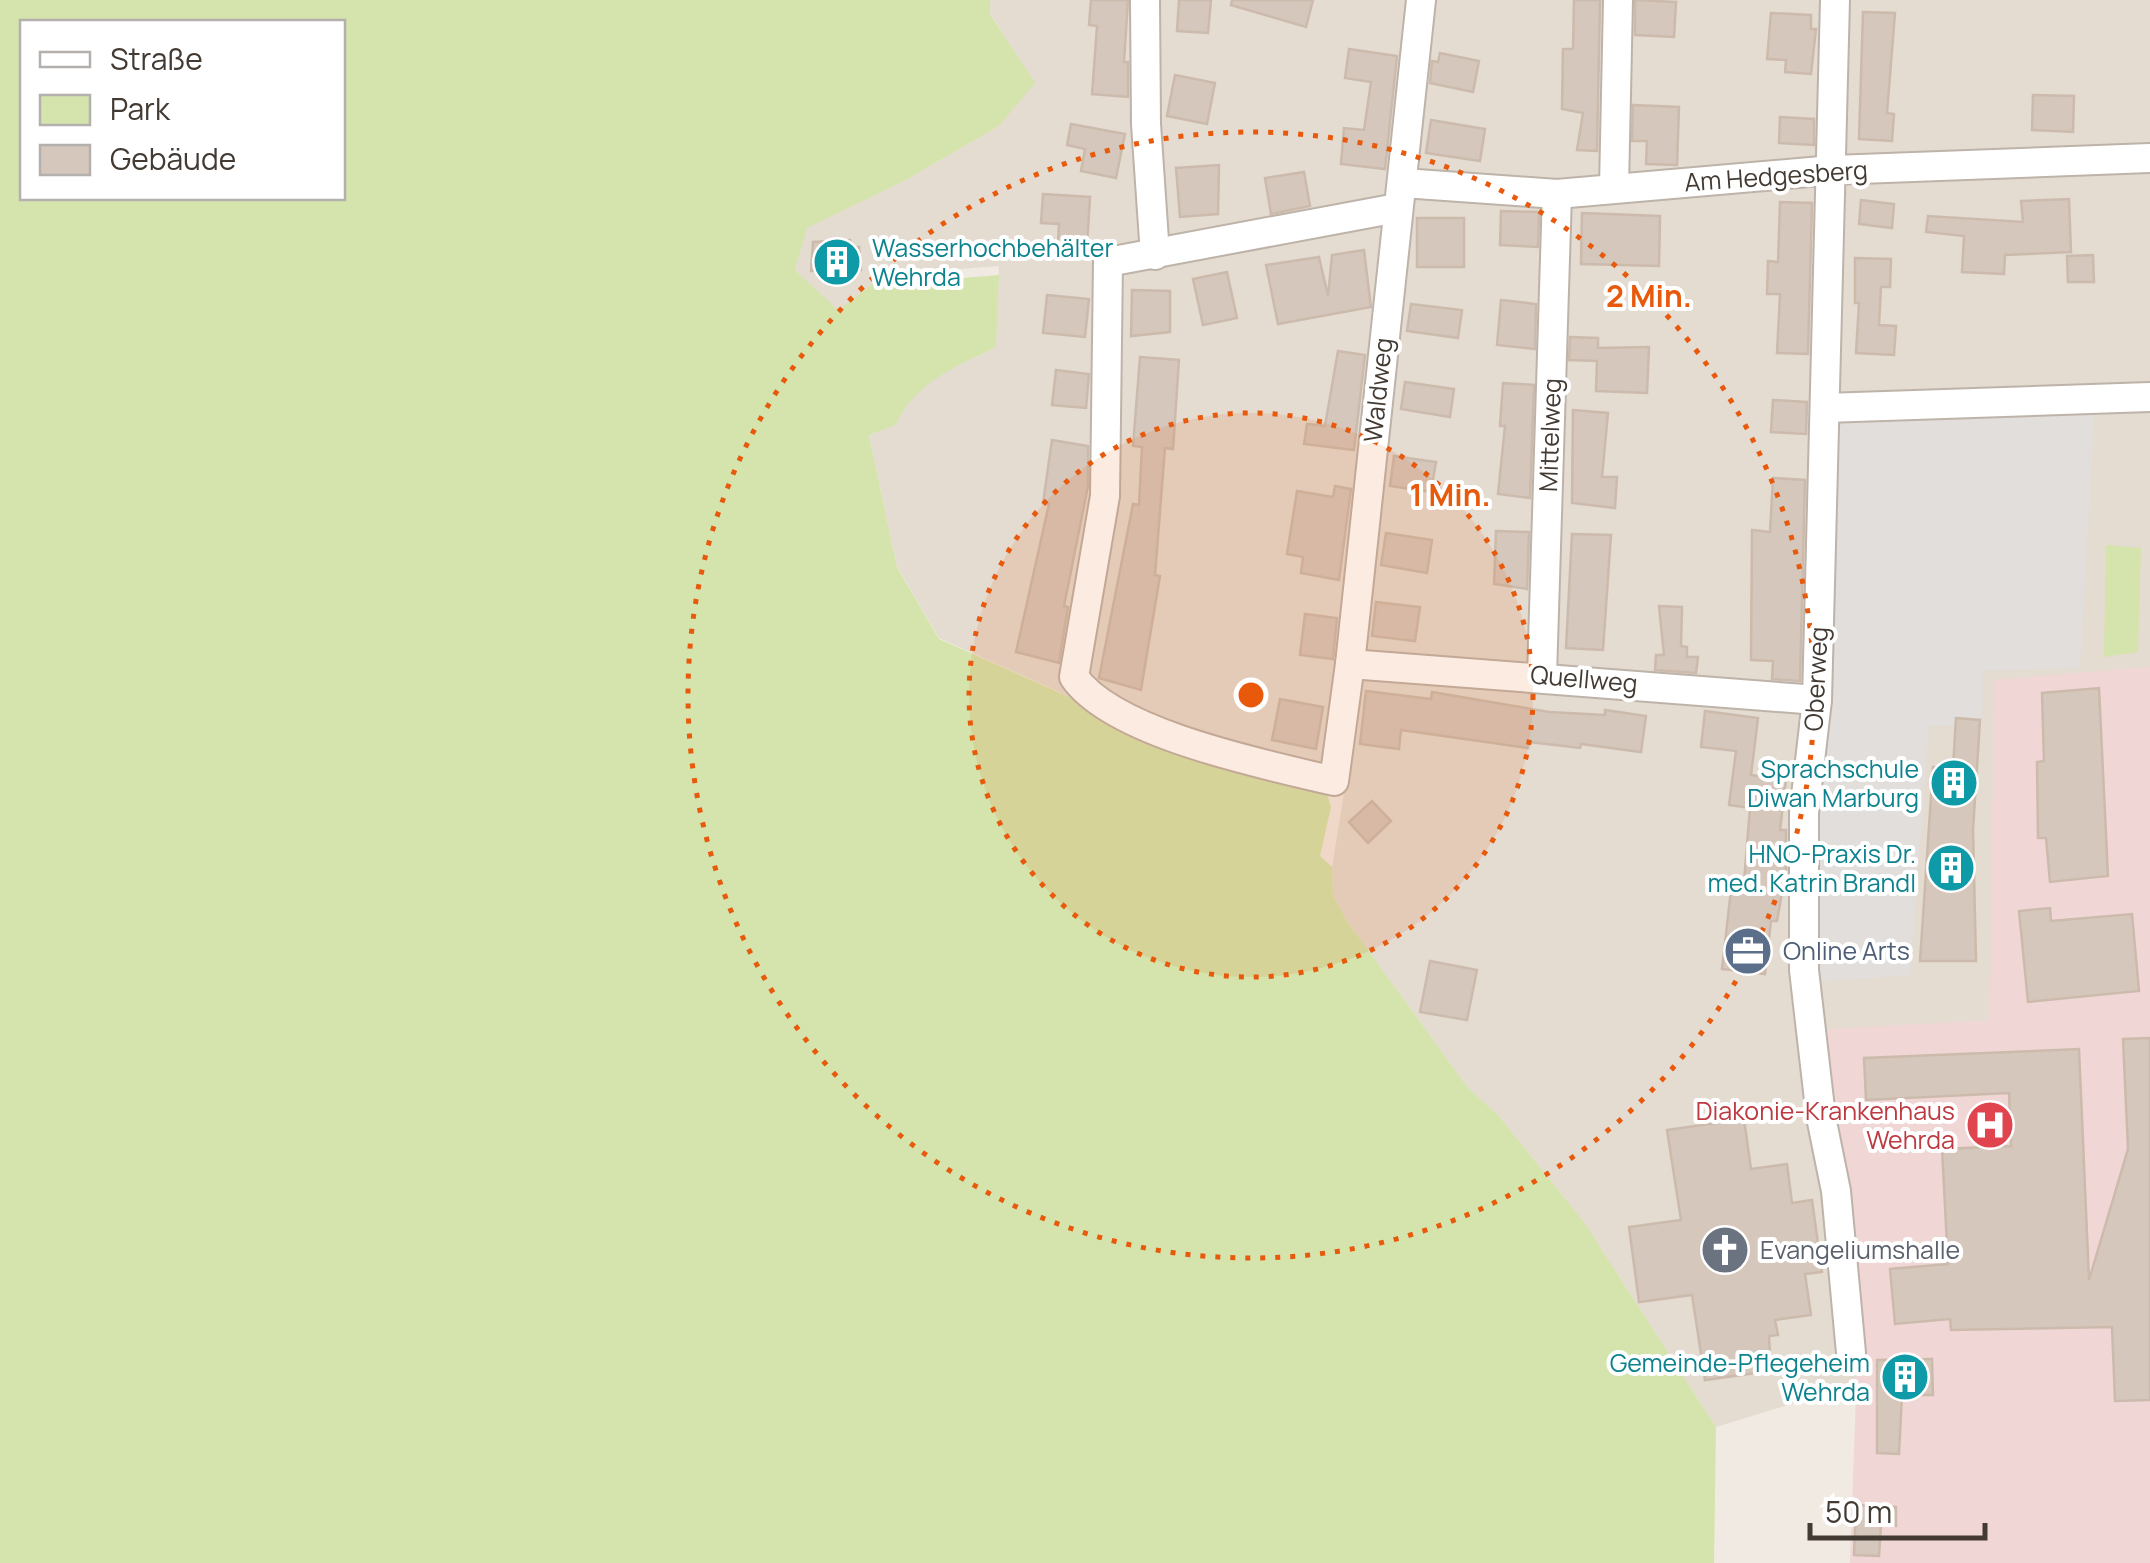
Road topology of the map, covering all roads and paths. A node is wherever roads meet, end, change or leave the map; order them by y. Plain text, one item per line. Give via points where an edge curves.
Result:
1 (1145, 0) edge
2 (1421, 0) edge
3 (1618, 0) edge
4 (1835, 0) edge
5 (2150, 158) edge
6 (1833, 170) junction
7 (1614, 188) junction
8 (1557, 194) junction
9 (1400, 196) junction
10 (1154, 255) junction
11 (2150, 397) edge
12 (1825, 408) junction
13 (1350, 664) junction
14 (1542, 675) junction
15 (1816, 700) junction
16 (1334, 781) joint
17 (1851, 1354) dead end

1 - 10 street
2 - 9 street, Waldweg
3 - 7 street
4 - 6 street, Oberweg
5 - 6 street, Am Hedgesberg
6 - 7 street, Am Hedgesberg
6 - 12 street, Oberweg
7 - 8 street, Am Hedgesberg
8 - 9 street, Am Hedgesberg
8 - 14 street, Mittelweg
9 - 10 street, Am Hedgesberg
9 - 13 street, Waldweg
10 - 16 street, Am Hedgesberg via 1108,262 1104,496 1074,677 1136,723
11 - 12 street
12 - 15 street, Oberweg
13 - 14 street, Quellweg
13 - 16 street, Waldweg
14 - 15 street, Quellweg
15 - 17 street, Oberweg via 1804,813 1804,970

